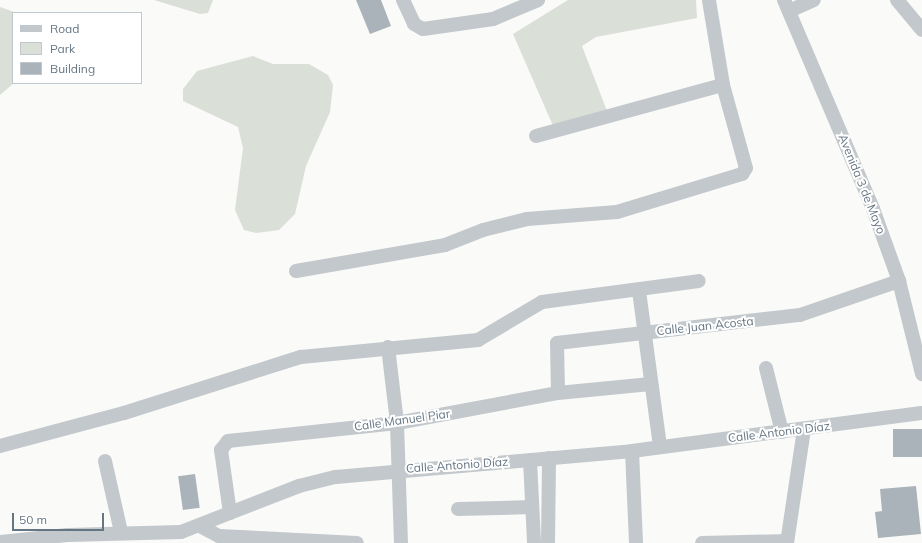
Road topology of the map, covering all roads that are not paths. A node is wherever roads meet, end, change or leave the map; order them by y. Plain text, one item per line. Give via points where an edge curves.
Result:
1 (404, 0) edge
2 (538, 0) edge
3 (709, 0) edge
4 (814, 0) edge
5 (897, 0) edge
6 (787, 6) edge
7 (922, 30) edge
8 (723, 84) junction
9 (536, 136) dead end
10 (296, 271) dead end
11 (699, 281) dead end
12 (899, 281) junction
13 (639, 291) junction
14 (643, 333) junction
15 (388, 347) junction
16 (766, 368) dead end
17 (922, 374) edge
18 (651, 384) junction
19 (558, 393) junction
20 (922, 413) edge
21 (397, 423) junction
22 (804, 429) junction
23 (782, 432) junction
24 (0, 446) edge
25 (660, 448) junction
26 (632, 451) junction
27 (549, 458) junction
28 (530, 460) junction
29 (105, 461) dead end
30 (398, 468) junction
31 (532, 507) junction
32 (458, 509) dead end
33 (230, 513) junction
34 (200, 526) junction
35 (121, 532) junction
36 (181, 537) edge
37 (0, 542) edge
38 (787, 542) edge
39 (357, 543) edge
40 (402, 543) edge
41 (534, 543) edge
42 (548, 543) edge
43 (636, 543) edge
44 (702, 543) edge

1 - 2 street via 414,24 422,29 493,18
3 - 8 street
4 - 6 street
5 - 7 street
6 - 12 street, Avenida 3 de Mayo via 873,209
8 - 9 street
8 - 10 street via 746,168 742,174 617,212 527,219 483,230 445,245
11 - 13 street
12 - 14 street, Calle Juan Acosta via 800,315
12 - 17 street, Avenida 3 de Mayo
13 - 14 street
13 - 15 street via 542,302 478,340
14 - 18 street
14 - 19 street, Calle Juan Acosta via 556,343
15 - 21 street
15 - 24 street via 301,357 124,413
16 - 23 street
18 - 19 street, Calle Manuel Piar
18 - 25 street
19 - 21 street, Calle Manuel Piar
20 - 22 street, Calle Antonio Díaz
21 - 30 street
21 - 33 street, Calle Manuel Piar via 228,441 221,450
22 - 23 street, Calle Antonio Díaz
22 - 38 street
23 - 25 street, Calle Antonio Díaz
25 - 26 street, Calle Antonio Díaz
26 - 27 street, Calle Antonio Díaz
26 - 43 street
27 - 28 street, Calle Antonio Díaz
27 - 42 street
28 - 30 street, Calle Antonio Díaz
28 - 31 street
29 - 35 street
30 - 33 street, Calle Antonio Díaz via 299,486
30 - 40 street
31 - 32 street
31 - 41 street
33 - 34 street, Calle Antonio Díaz
34 - 36 street, Calle Antonio Díaz
34 - 39 street via 219,536
35 - 36 street, Calle Antonio Díaz
35 - 37 street, Calle Antonio Díaz
38 - 44 street

